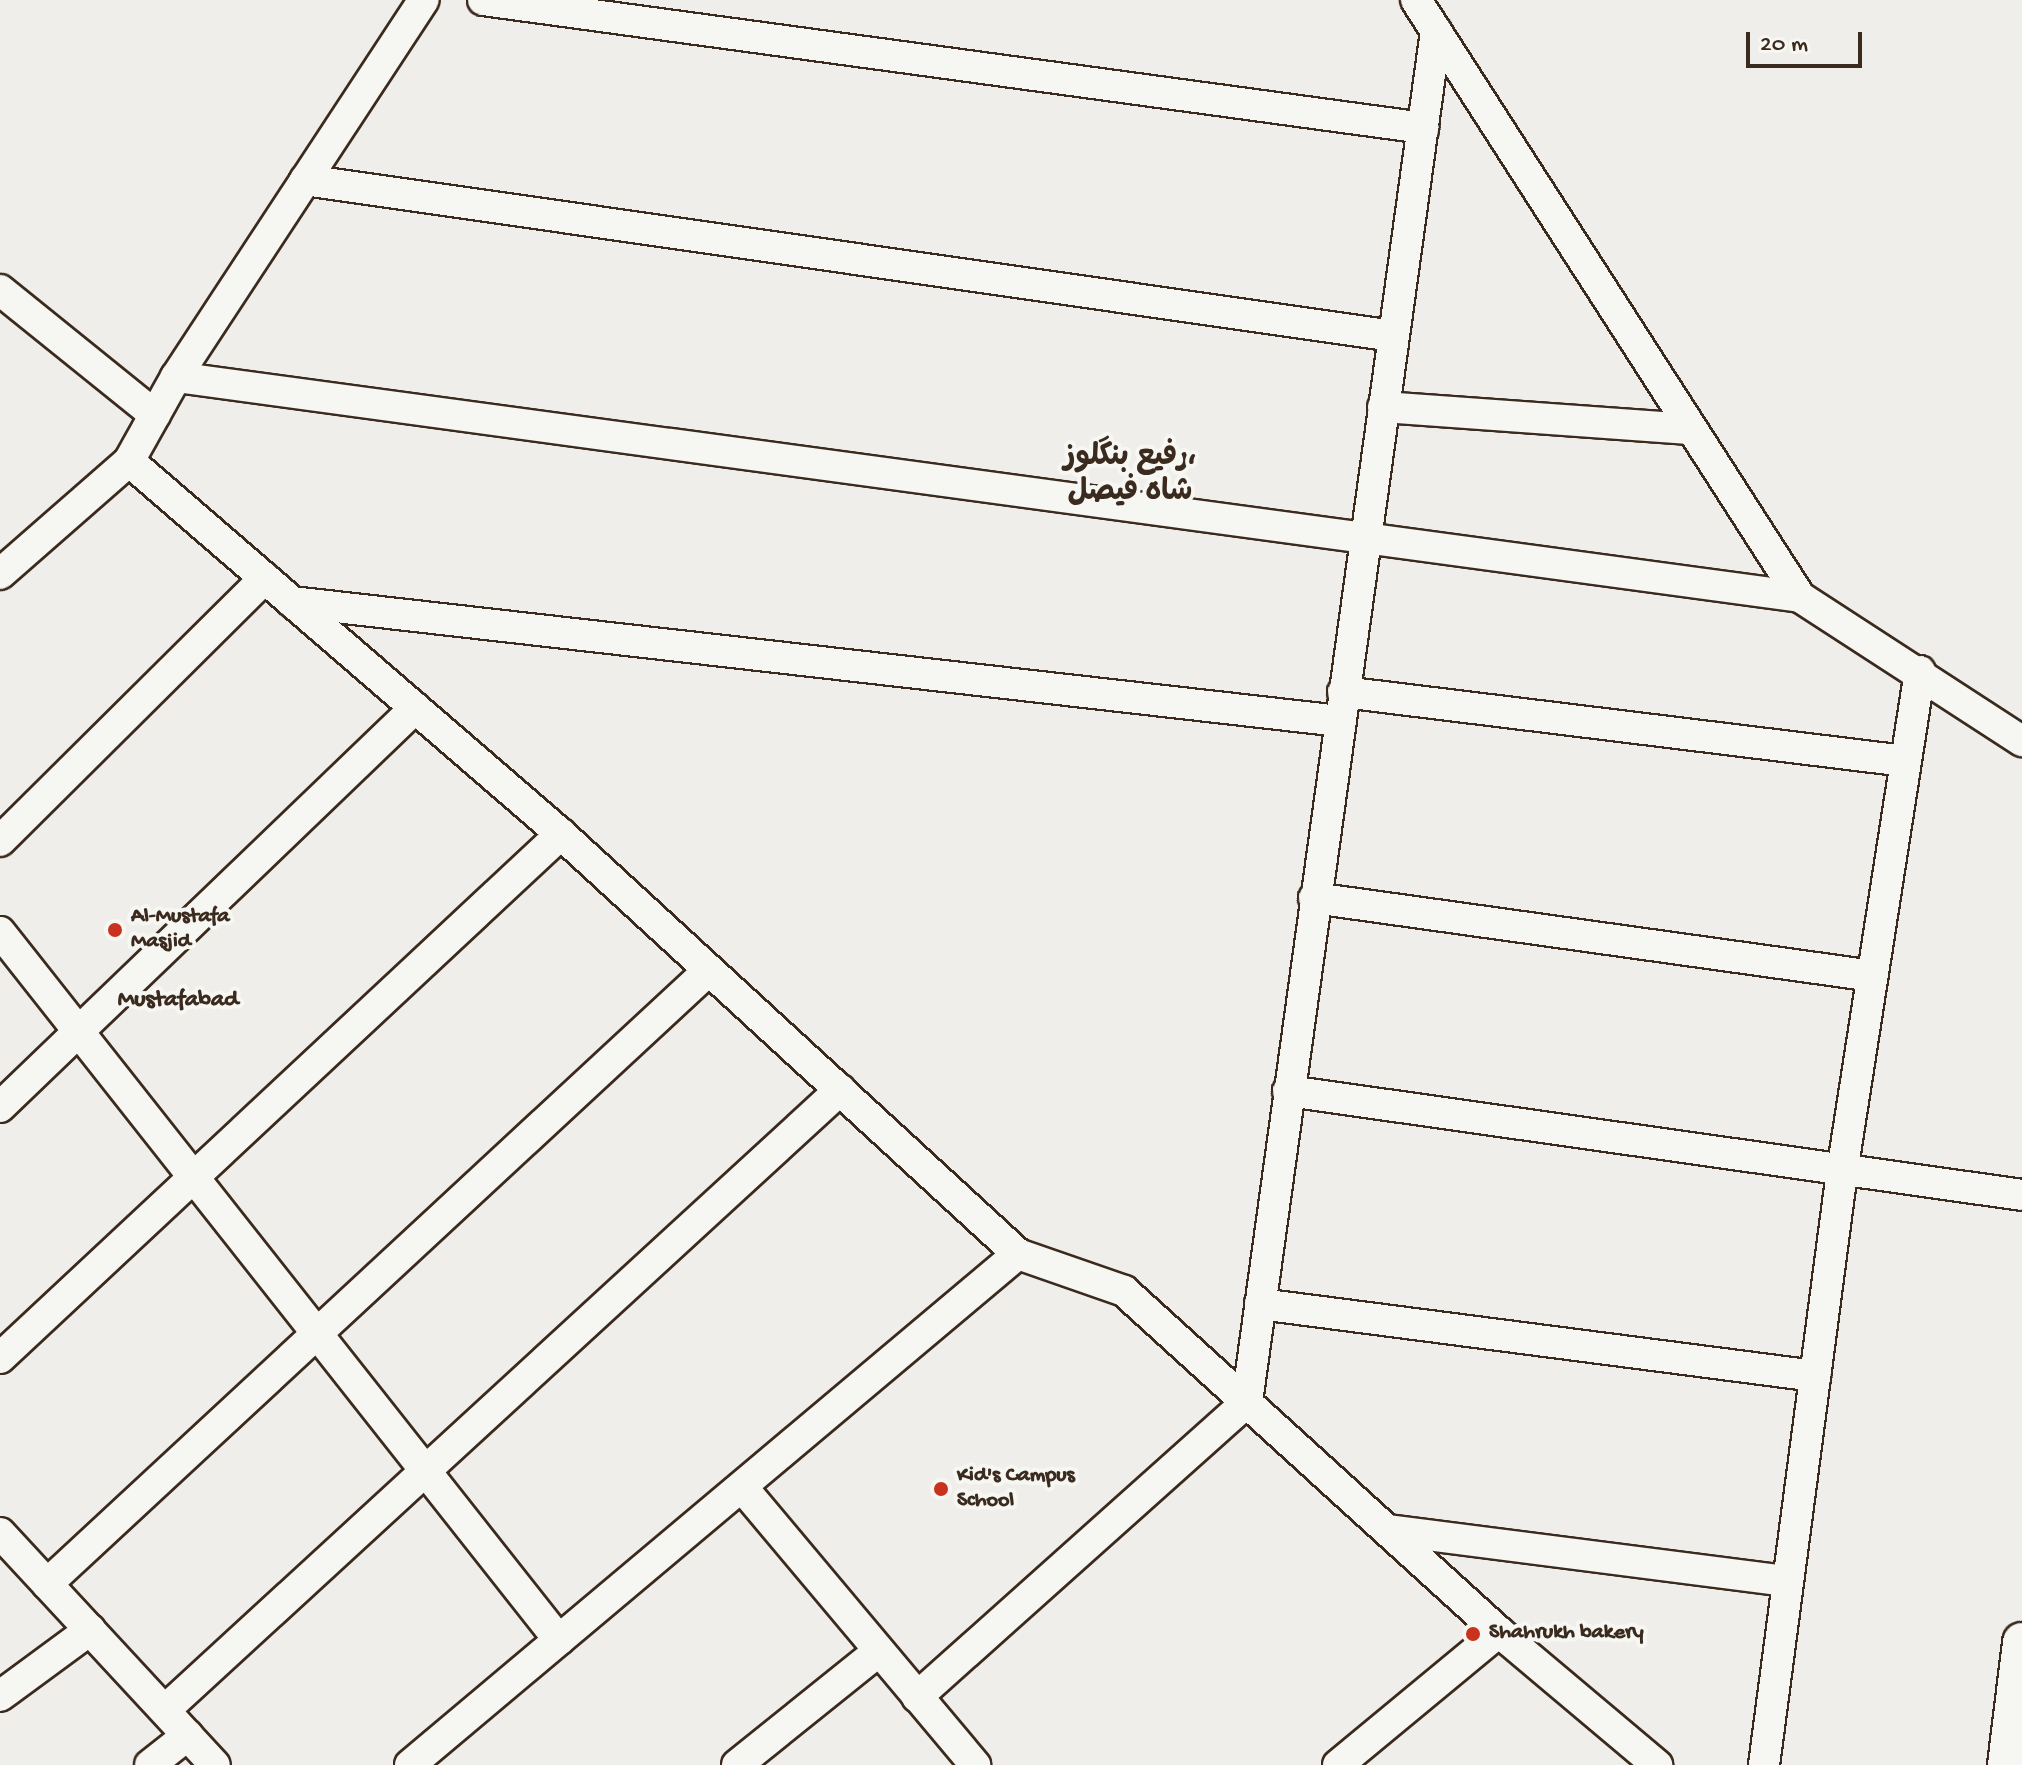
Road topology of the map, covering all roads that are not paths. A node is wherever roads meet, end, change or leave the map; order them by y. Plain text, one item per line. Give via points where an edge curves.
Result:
1 (424, 0) edge
2 (483, 0) edge
3 (1416, 0) edge
4 (1436, 31) junction
5 (1423, 128) junction
6 (305, 180) junction
7 (0, 290) edge
8 (1393, 336) junction
9 (176, 377) junction
10 (1383, 407) junction
11 (155, 415) junction
12 (1689, 429) junction
13 (129, 461) junction
14 (1364, 542) junction
15 (0, 574) edge
16 (265, 578) junction
17 (1800, 597) junction
18 (292, 602) junction
19 (1920, 671) junction
20 (1341, 706) junction
21 (415, 708) junction
22 (2022, 741) edge
23 (1905, 761) junction
24 (561, 834) junction
25 (0, 841) edge
26 (1314, 898) junction
27 (0, 932) edge
28 (709, 970) junction
29 (1873, 976) junction
30 (77, 1033) junction
31 (840, 1090) junction
32 (1288, 1091) junction
33 (0, 1107) edge
34 (1842, 1172) junction
35 (194, 1180) junction
36 (2022, 1195) edge
37 (1018, 1254) junction
38 (1260, 1304) junction
39 (318, 1336) junction
40 (0, 1358) edge
41 (1815, 1376) junction
42 (1247, 1402) junction
43 (426, 1473) junction
44 (742, 1487) junction
45 (1388, 1530) junction
46 (0, 1533) edge
47 (1788, 1581) junction
48 (47, 1584) junction
49 (90, 1630) junction
50 (1499, 1632) junction
51 (559, 1640) junction
52 (2022, 1642) edge
53 (879, 1651) junction
54 (0, 1696) edge
55 (917, 1697) junction
56 (165, 1710) junction
57 (188, 1735) junction
58 (150, 1765) edge
59 (215, 1765) edge
60 (410, 1765) edge
61 (737, 1765) edge
62 (975, 1765) edge
63 (1338, 1765) edge
64 (1657, 1765) edge
65 (1764, 1765) edge
66 (2007, 1765) edge

1 - 6 street
2 - 5 street
3 - 4 street
4 - 5 street
4 - 12 street
5 - 8 street
6 - 8 street
6 - 9 street
7 - 11 street
8 - 10 street
9 - 11 street
9 - 14 street
10 - 12 street
10 - 14 street
11 - 13 street
12 - 17 street
13 - 15 street
13 - 16 street
14 - 17 street
14 - 20 street
16 - 18 street
16 - 25 street
17 - 19 street
18 - 20 street
18 - 21 street
19 - 22 street
19 - 23 street
20 - 23 street
20 - 26 street
21 - 24 street
21 - 30 street
23 - 29 street
24 - 28 street
24 - 35 street
26 - 29 street
26 - 32 street
27 - 30 street
28 - 31 street
28 - 39 street
29 - 34 street
30 - 33 street
30 - 35 street
31 - 37 street
31 - 43 street
32 - 34 street
32 - 38 street
34 - 36 street
34 - 41 street
35 - 39 street
35 - 40 street
37 - 42 street via 1124,1291
37 - 44 street
38 - 41 street
38 - 42 street
39 - 43 street
39 - 48 street
41 - 47 street
42 - 45 street
42 - 55 street
43 - 51 street
43 - 56 street
44 - 51 street
44 - 53 street
45 - 47 street
45 - 50 street
46 - 48 street
47 - 65 street
48 - 49 street
49 - 54 street
49 - 56 street
50 - 63 street
50 - 64 street
51 - 60 street
52 - 66 street
53 - 55 street
53 - 61 street
55 - 62 street
56 - 57 street
57 - 58 street
57 - 59 street

